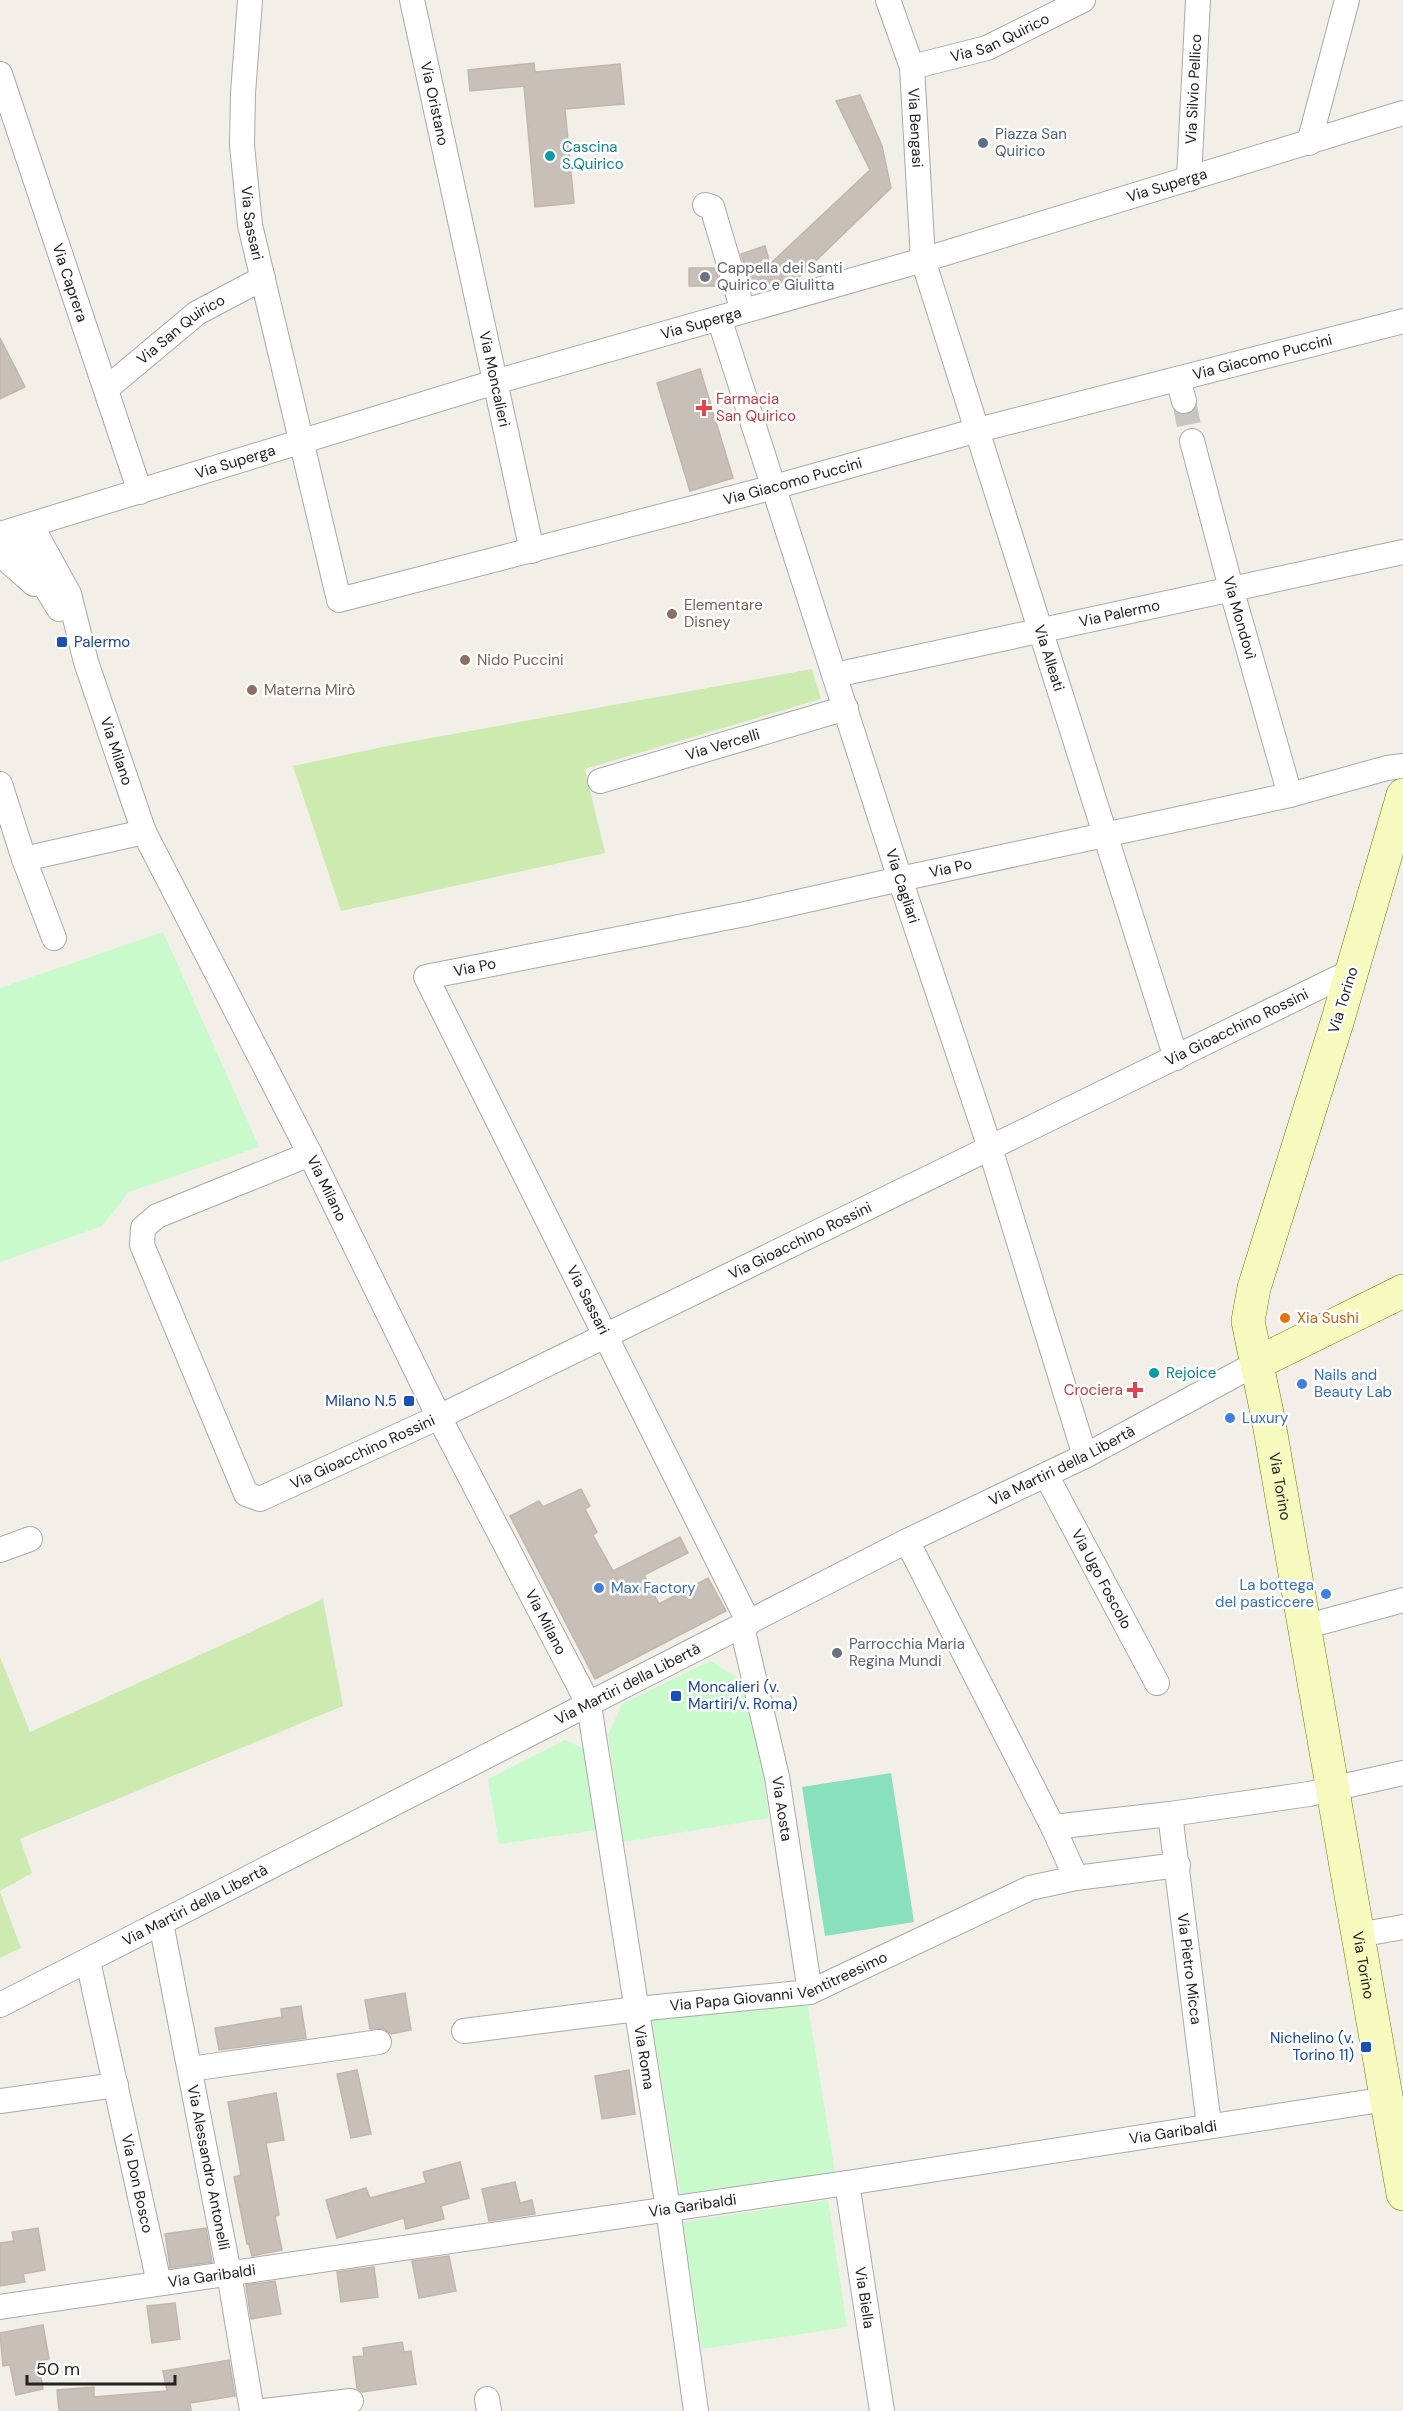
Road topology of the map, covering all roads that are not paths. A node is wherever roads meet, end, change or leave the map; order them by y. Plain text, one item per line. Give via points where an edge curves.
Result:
1 (250, 0) edge
2 (412, 0) edge
3 (888, 0) edge
4 (1083, 0) edge
5 (1198, 0) edge
6 (1347, 0) edge
7 (912, 66) junction
8 (0, 74) edge
9 (1403, 113) edge
10 (1309, 142) junction
11 (1189, 179) junction
12 (705, 205) dead end
13 (456, 208) joint
14 (923, 260) junction
15 (263, 278) junction
16 (743, 311) junction
17 (719, 318) junction
18 (1403, 321) edge
19 (495, 382) junction
20 (106, 389) junction
21 (978, 430) junction
22 (303, 441) junction
23 (1192, 441) tunnel mouth
24 (774, 487) junction
25 (140, 492) junction
26 (70, 513) junction
27 (14, 530) edge
28 (532, 551) junction
29 (1403, 552) edge
30 (0, 554) edge
31 (56, 569) junction
32 (1231, 588) junction
33 (58, 609) junction
34 (1039, 631) junction
35 (86, 662) junction
36 (835, 675) junction
37 (846, 708) junction
38 (1403, 766) edge
39 (600, 781) dead end
40 (0, 784) edge
41 (1290, 795) junction
42 (1403, 795) edge
43 (144, 832) junction
44 (1104, 836) junction
45 (24, 859) junction
46 (900, 879) junction
47 (54, 938) dead end
48 (1352, 971) junction
49 (426, 977) joint
50 (1176, 1058) junction
51 (990, 1149) junction
52 (309, 1154) junction
53 (1403, 1291) edge
54 (606, 1336) junction
55 (1257, 1363) junction
56 (439, 1417) junction
57 (1085, 1456) junction
58 (1046, 1475) junction
59 (30, 1539) dead end
60 (907, 1541) junction
61 (0, 1550) edge
62 (1403, 1600) edge
63 (746, 1625) junction
64 (1304, 1627) junction
65 (1157, 1683) dead end
66 (589, 1705) junction
67 (1403, 1773) edge
68 (1332, 1787) junction
69 (1170, 1814) junction
70 (1053, 1827) junction
71 (1178, 1865) junction
72 (1076, 1878) junction
73 (161, 1923) junction
74 (1403, 1927) edge
75 (1358, 1935) junction
76 (88, 1961) junction
77 (810, 1992) junction
78 (0, 2006) edge
79 (637, 2009) junction
80 (464, 2031) dead end
81 (379, 2042) dead end
82 (190, 2069) junction
83 (116, 2085) junction
84 (1387, 2099) junction
85 (0, 2101) edge
86 (1209, 2125) junction
87 (847, 2183) junction
88 (1403, 2194) edge
89 (668, 2209) junction
90 (229, 2272) junction
91 (159, 2283) junction
92 (0, 2307) edge
93 (351, 2401) dead end
94 (252, 2411) edge
95 (264, 2411) edge
96 (696, 2411) edge
97 (882, 2411) edge

1 - 15 street, Via Sassari via 242,145 250,225
2 - 13 street, Via Oristano
3 - 7 street, Via Bengasi
4 - 7 street, Via San Quirico via 987,48
5 - 11 street, Via Silvio Pellico
6 - 10 street
7 - 14 street, Via Bengasi
8 - 20 street, Via Caprera
9 - 10 street, Via Superga
10 - 11 street, Via Superga
11 - 14 street, Via Superga
12 - 16 street via 712,207
13 - 19 street, Via Moncalieri
14 - 16 street, Via Superga
14 - 21 street, Via Alleati
15 - 20 street, Via San Quirico via 197,313
15 - 22 street, Via Sassari
16 - 17 street, Via Superga
17 - 19 street, Via Superga
17 - 24 street, Via Cagliari
18 - 21 street, Via Giacomo Puccini via 1181,390
19 - 22 street, Via Superga
19 - 28 street, Via Moncalieri
20 - 25 street, Via Caprera
21 - 24 street, Via Giacomo Puccini
21 - 34 street, Via Alleati
22 - 25 street, Via Superga
22 - 28 street, Via Giacomo Puccini via 339,600
23 - 32 street, Via Mondovì
24 - 28 street, Via Giacomo Puccini
24 - 36 street, Via Cagliari
25 - 26 street, Via Superga
26 - 27 street, Via Superga
26 - 31 street via 57,535
27 - 31 street, Via Milano
27 - 33 street, Via Milano
29 - 32 street, Via Palermo
30 - 33 street
31 - 35 street, Via Milano via 69,594
32 - 34 street, Via Palermo
32 - 41 street, Via Mondovì
33 - 35 street, Via Milano
34 - 36 street, Via Palermo
34 - 44 street, Via Alleati
35 - 43 street, Via Milano
36 - 37 street, Via Cagliari
37 - 39 street, Via Vercelli
37 - 46 street, Via Cagliari
38 - 41 street, Via Po
40 - 45 street
41 - 44 street, Via Po
42 - 48 main road, Via Torino
43 - 45 street
43 - 52 street, Via Milano
44 - 46 street, Via Po
44 - 50 street, Via Alleati
45 - 47 street
46 - 49 street, Via Po
46 - 51 street, Via Cagliari
48 - 50 street, Via Gioacchino Rossini
48 - 55 main road, Via Torino via 1251,1299 1248,1321
49 - 54 street, Via Sassari
50 - 51 street, Via Gioacchino Rossini
51 - 54 street, Via Gioacchino Rossini
51 - 57 street, Via Cagliari
52 - 56 street, Via Milano
52 - 56 street, Via Gioacchino Rossini via 157,1216 143,1228 142,1245 246,1494 260,1499
53 - 55 main road
54 - 56 street, Via Gioacchino Rossini
54 - 63 street, Via Sassari
55 - 57 street, Via Martiri della Libertà
55 - 64 main road, Via Torino
56 - 66 street, Via Milano
57 - 58 street, Via Martiri della Libertà
58 - 60 street, Via Martiri della Libertà
58 - 65 street, Via Ugo Foscolo
59 - 61 street
60 - 63 street, Via Martiri della Libertà
60 - 70 street
62 - 64 street
63 - 66 street, Via Martiri della Libertà
63 - 77 street, Via Aosta via 777,1777
64 - 68 main road, Via Torino
66 - 73 street, Via Martiri della Libertà
66 - 79 street, Via Roma
67 - 68 street
68 - 69 street via 1309,1794
68 - 75 main road, Via Torino
69 - 70 street
69 - 71 street, Via Pietro Micca
70 - 72 street
71 - 72 street, Via Papa Giovanni Ventitreesimo
71 - 86 street, Via Pietro Micca
72 - 77 street, Via Papa Giovanni Ventitreesimo via 1030,1888
73 - 76 street, Via Martiri della Libertà
73 - 82 street, Via Alessandro Antonelli
74 - 75 street
75 - 84 main road, Via Torino
76 - 78 street, Via Martiri della Libertà
76 - 83 street, Via Don Bosco
77 - 79 street, Via Papa Giovanni Ventitreesimo
79 - 80 street, Via Papa Giovanni Ventitreesimo
79 - 89 street, Via Roma
81 - 82 street
82 - 90 street, Via Alessandro Antonelli
83 - 85 street
83 - 91 street, Via Don Bosco
84 - 86 street, Via Garibaldi
84 - 88 main road, Via Torino
86 - 87 street, Via Garibaldi
87 - 89 street, Via Garibaldi
87 - 97 street, Via Biella
89 - 90 street, Via Garibaldi
89 - 96 street, Via Roma
90 - 91 street, Via Garibaldi
90 - 94 street, Via Alessandro Antonelli
91 - 92 street, Via Garibaldi
93 - 95 street

